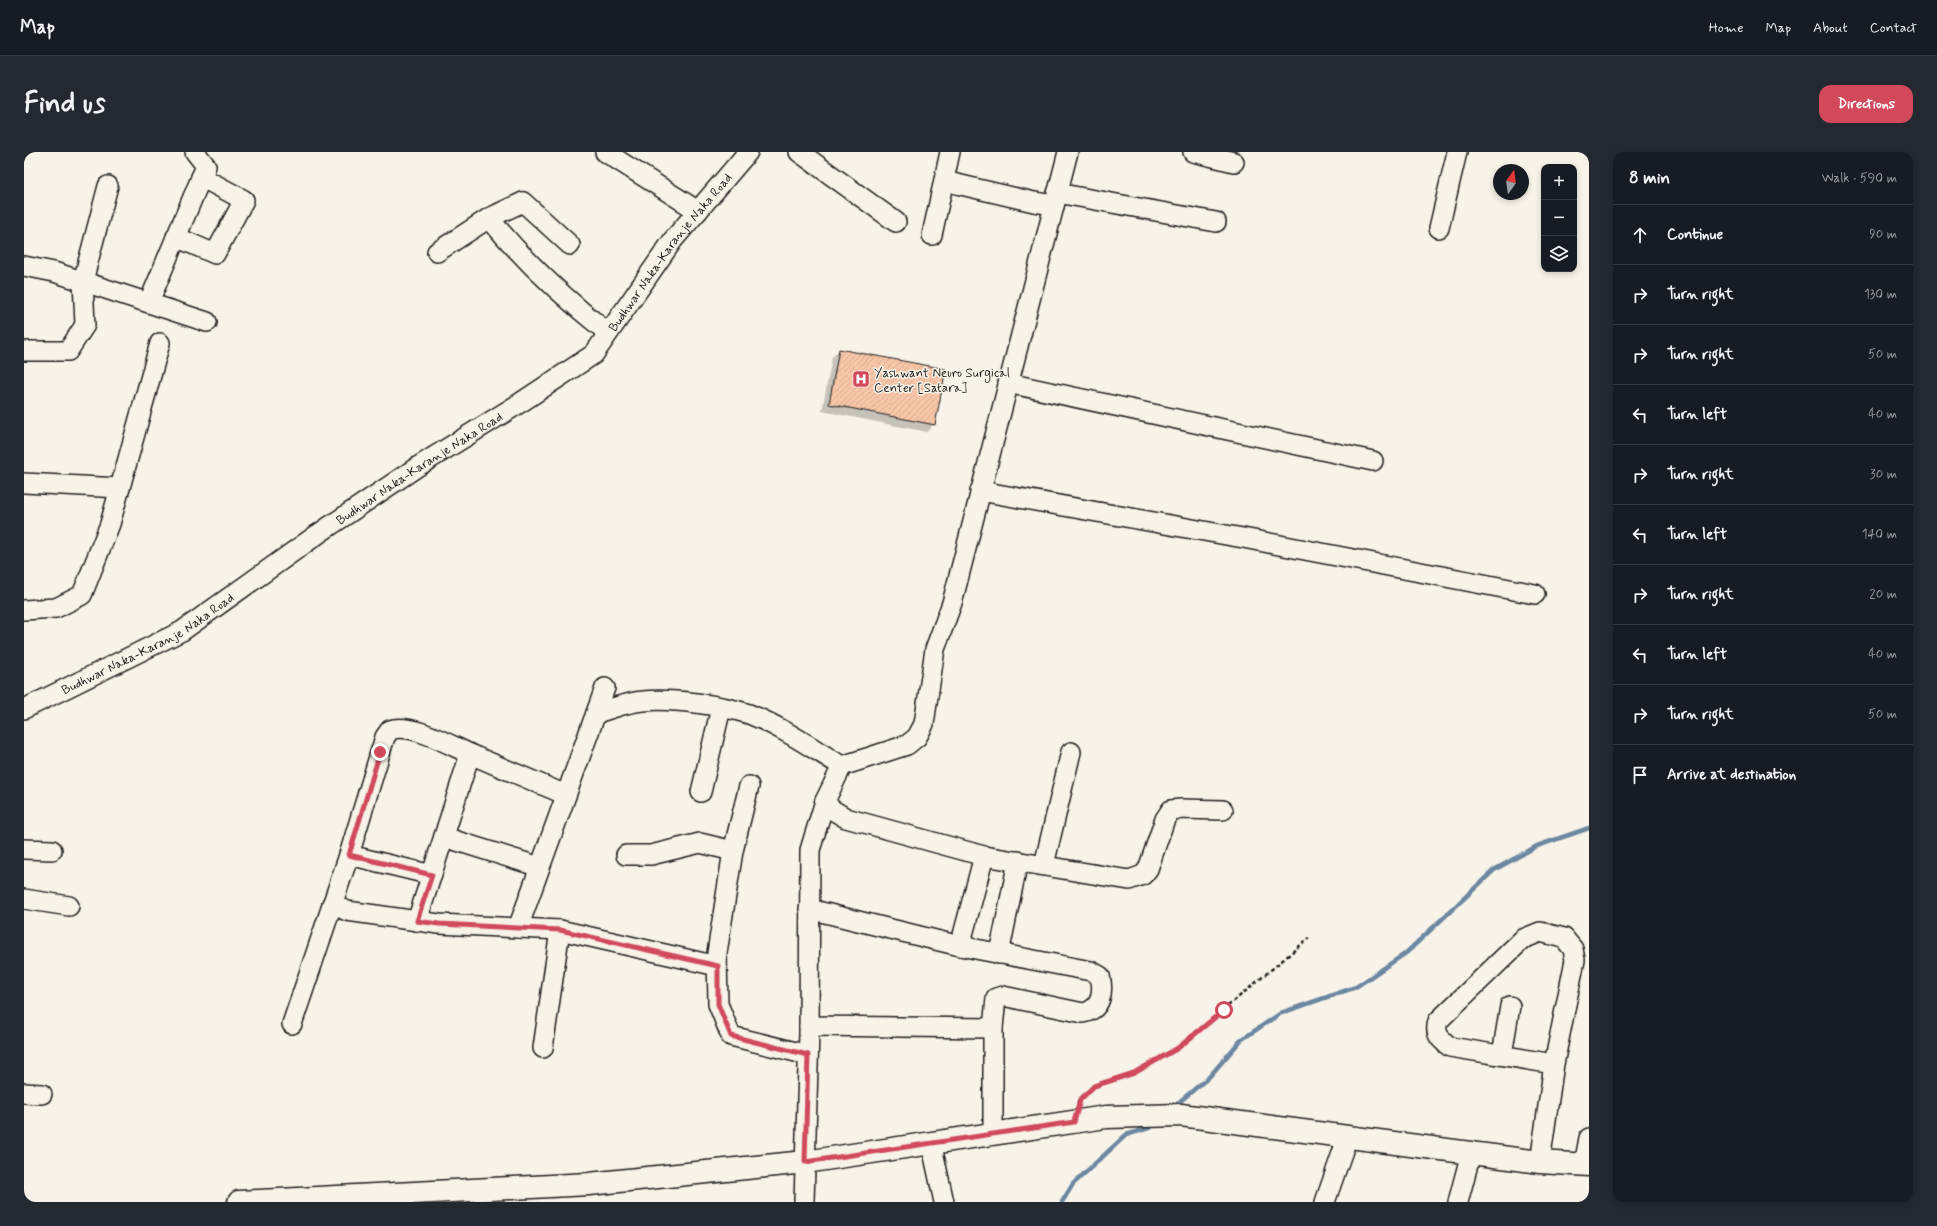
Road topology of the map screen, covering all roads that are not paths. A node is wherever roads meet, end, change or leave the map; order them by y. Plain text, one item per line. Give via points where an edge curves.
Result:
1 (195, 152) edge
2 (605, 152) edge
3 (799, 152) edge
4 (950, 152) edge
5 (1068, 152) edge
6 (1193, 152) edge
7 (1457, 152) edge
8 (744, 153) edge
9 (1234, 162) dead end
10 (201, 177) junction
11 (944, 181) junction
12 (108, 186) dead end
13 (1056, 199) junction
14 (698, 211) junction
15 (489, 218) junction
16 (896, 222) dead end
17 (1216, 222) dead end
18 (1439, 228) dead end
19 (932, 235) dead end
20 (176, 238) junction
21 (570, 245) dead end
22 (437, 252) dead end
23 (24, 266) edge
24 (83, 281) junction
25 (149, 302) junction
26 (207, 322) dead end
27 (608, 333) junction
28 (160, 343) dead end
29 (24, 352) edge
30 (1008, 383) junction
31 (1373, 461) dead end
32 (24, 483) edge
33 (120, 488) junction
34 (980, 491) junction
35 (1535, 594) dead end
36 (24, 610) edge
37 (605, 688) dead end
38 (24, 708) edge
39 (721, 708) junction
40 (596, 713) junction
41 (1071, 752) dead end
42 (470, 754) junction
43 (842, 766) junction
44 (749, 786) dead end
45 (701, 792) dead end
46 (566, 795) junction
47 (825, 801) junction
48 (1223, 810) dead end
49 (444, 837) junction
50 (24, 849) edge
51 (52, 850) dead end
52 (733, 851) junction
53 (349, 855) junction
54 (626, 855) dead end
55 (984, 856) junction
56 (1018, 861) junction
57 (1044, 866) junction
58 (540, 867) junction
59 (432, 875) junction
60 (24, 898) edge
61 (332, 904) junction
62 (70, 906) dead end
63 (809, 909) junction
64 (417, 921) junction
65 (518, 928) junction
66 (560, 930) junction
67 (960, 946) junction
68 (998, 954) junction
69 (718, 966) junction
70 (1510, 1006) dead end
71 (292, 1024) dead end
72 (809, 1026) junction
73 (993, 1028) junction
74 (543, 1048) dead end
75 (808, 1055) junction
76 (1502, 1055) junction
77 (1554, 1064) junction
78 (993, 1133) junction
79 (1348, 1136) junction
80 (1589, 1138) edge
81 (932, 1142) junction
82 (1471, 1153) junction
83 (805, 1162) junction
84 (1540, 1162) junction
85 (1586, 1165) edge
86 (398, 1198) edge
87 (239, 1202) edge
88 (804, 1202) edge
89 (944, 1202) edge
90 (1325, 1202) edge
91 (1458, 1202) edge

1 - 10 street via 206,166
2 - 14 street
3 - 16 street
4 - 11 street
5 - 13 street
6 - 9 street
7 - 18 street
8 - 14 street, Budhwar Naka-Karanje Naka Road
10 - 20 street
10 - 20 street via 244,200 215,254
11 - 13 street via 1034,202
11 - 19 street
12 - 24 street
13 - 17 street
13 - 30 street
14 - 27 street, Budhwar Naka-Karanje Naka Road via 673,240
15 - 21 street via 523,202
15 - 22 street
15 - 27 street via 516,251 569,302
20 - 25 street
23 - 24 street
24 - 25 street
24 - 29 street via 85,326 68,351
25 - 26 street
27 - 38 street, Budhwar Naka-Karanje Naka Road via 594,354 410,471 182,631
28 - 33 street
30 - 31 street
30 - 34 street
32 - 33 street
33 - 36 street via 110,524 82,595 56,608
34 - 35 street
34 - 43 street via 952,603 935,649 924,724 917,737 907,745
37 - 40 street
39 - 40 street via 668,699 641,701
39 - 43 street via 748,714
39 - 45 street
40 - 46 street
41 - 57 street
42 - 46 street
42 - 49 street
42 - 53 street via 413,730 390,730 385,737
43 - 47 street
44 - 52 street
46 - 58 street
47 - 55 street via 846,818
47 - 63 street via 810,850
48 - 57 street via 1171,810 1165,819 1148,869 1137,878 1130,880
49 - 58 street
49 - 59 street
50 - 51 street
52 - 54 street via 700,843 651,855
52 - 69 street via 717,953
53 - 59 street
53 - 61 street
55 - 56 street
55 - 67 street
56 - 57 street
56 - 68 street
58 - 65 street
59 - 64 street
60 - 62 street
61 - 64 street via 347,911
61 - 71 street
63 - 67 street
63 - 72 street
64 - 65 street
65 - 66 street
66 - 69 street
66 - 74 street
67 - 68 street
68 - 73 street via 1091,971 1100,976 1102,982 1100,1001 1094,1010 1083,1013 997,996
69 - 75 street via 718,1004 731,1036
70 - 76 street
72 - 73 street
72 - 75 street
73 - 78 street
75 - 83 street
76 - 77 street
76 - 77 street via 1450,1047 1437,1034 1438,1021 1523,939 1540,932 1549,933 1569,942 1575,960
77 - 84 street
78 - 79 main road via 1106,1117 1181,1115
78 - 81 main road
79 - 82 main road
79 - 90 street
80 - 85 street
81 - 83 main road
81 - 89 street
82 - 84 main road
82 - 91 street
83 - 86 main road via 589,1184
83 - 88 street
84 - 85 main road
86 - 87 main road

